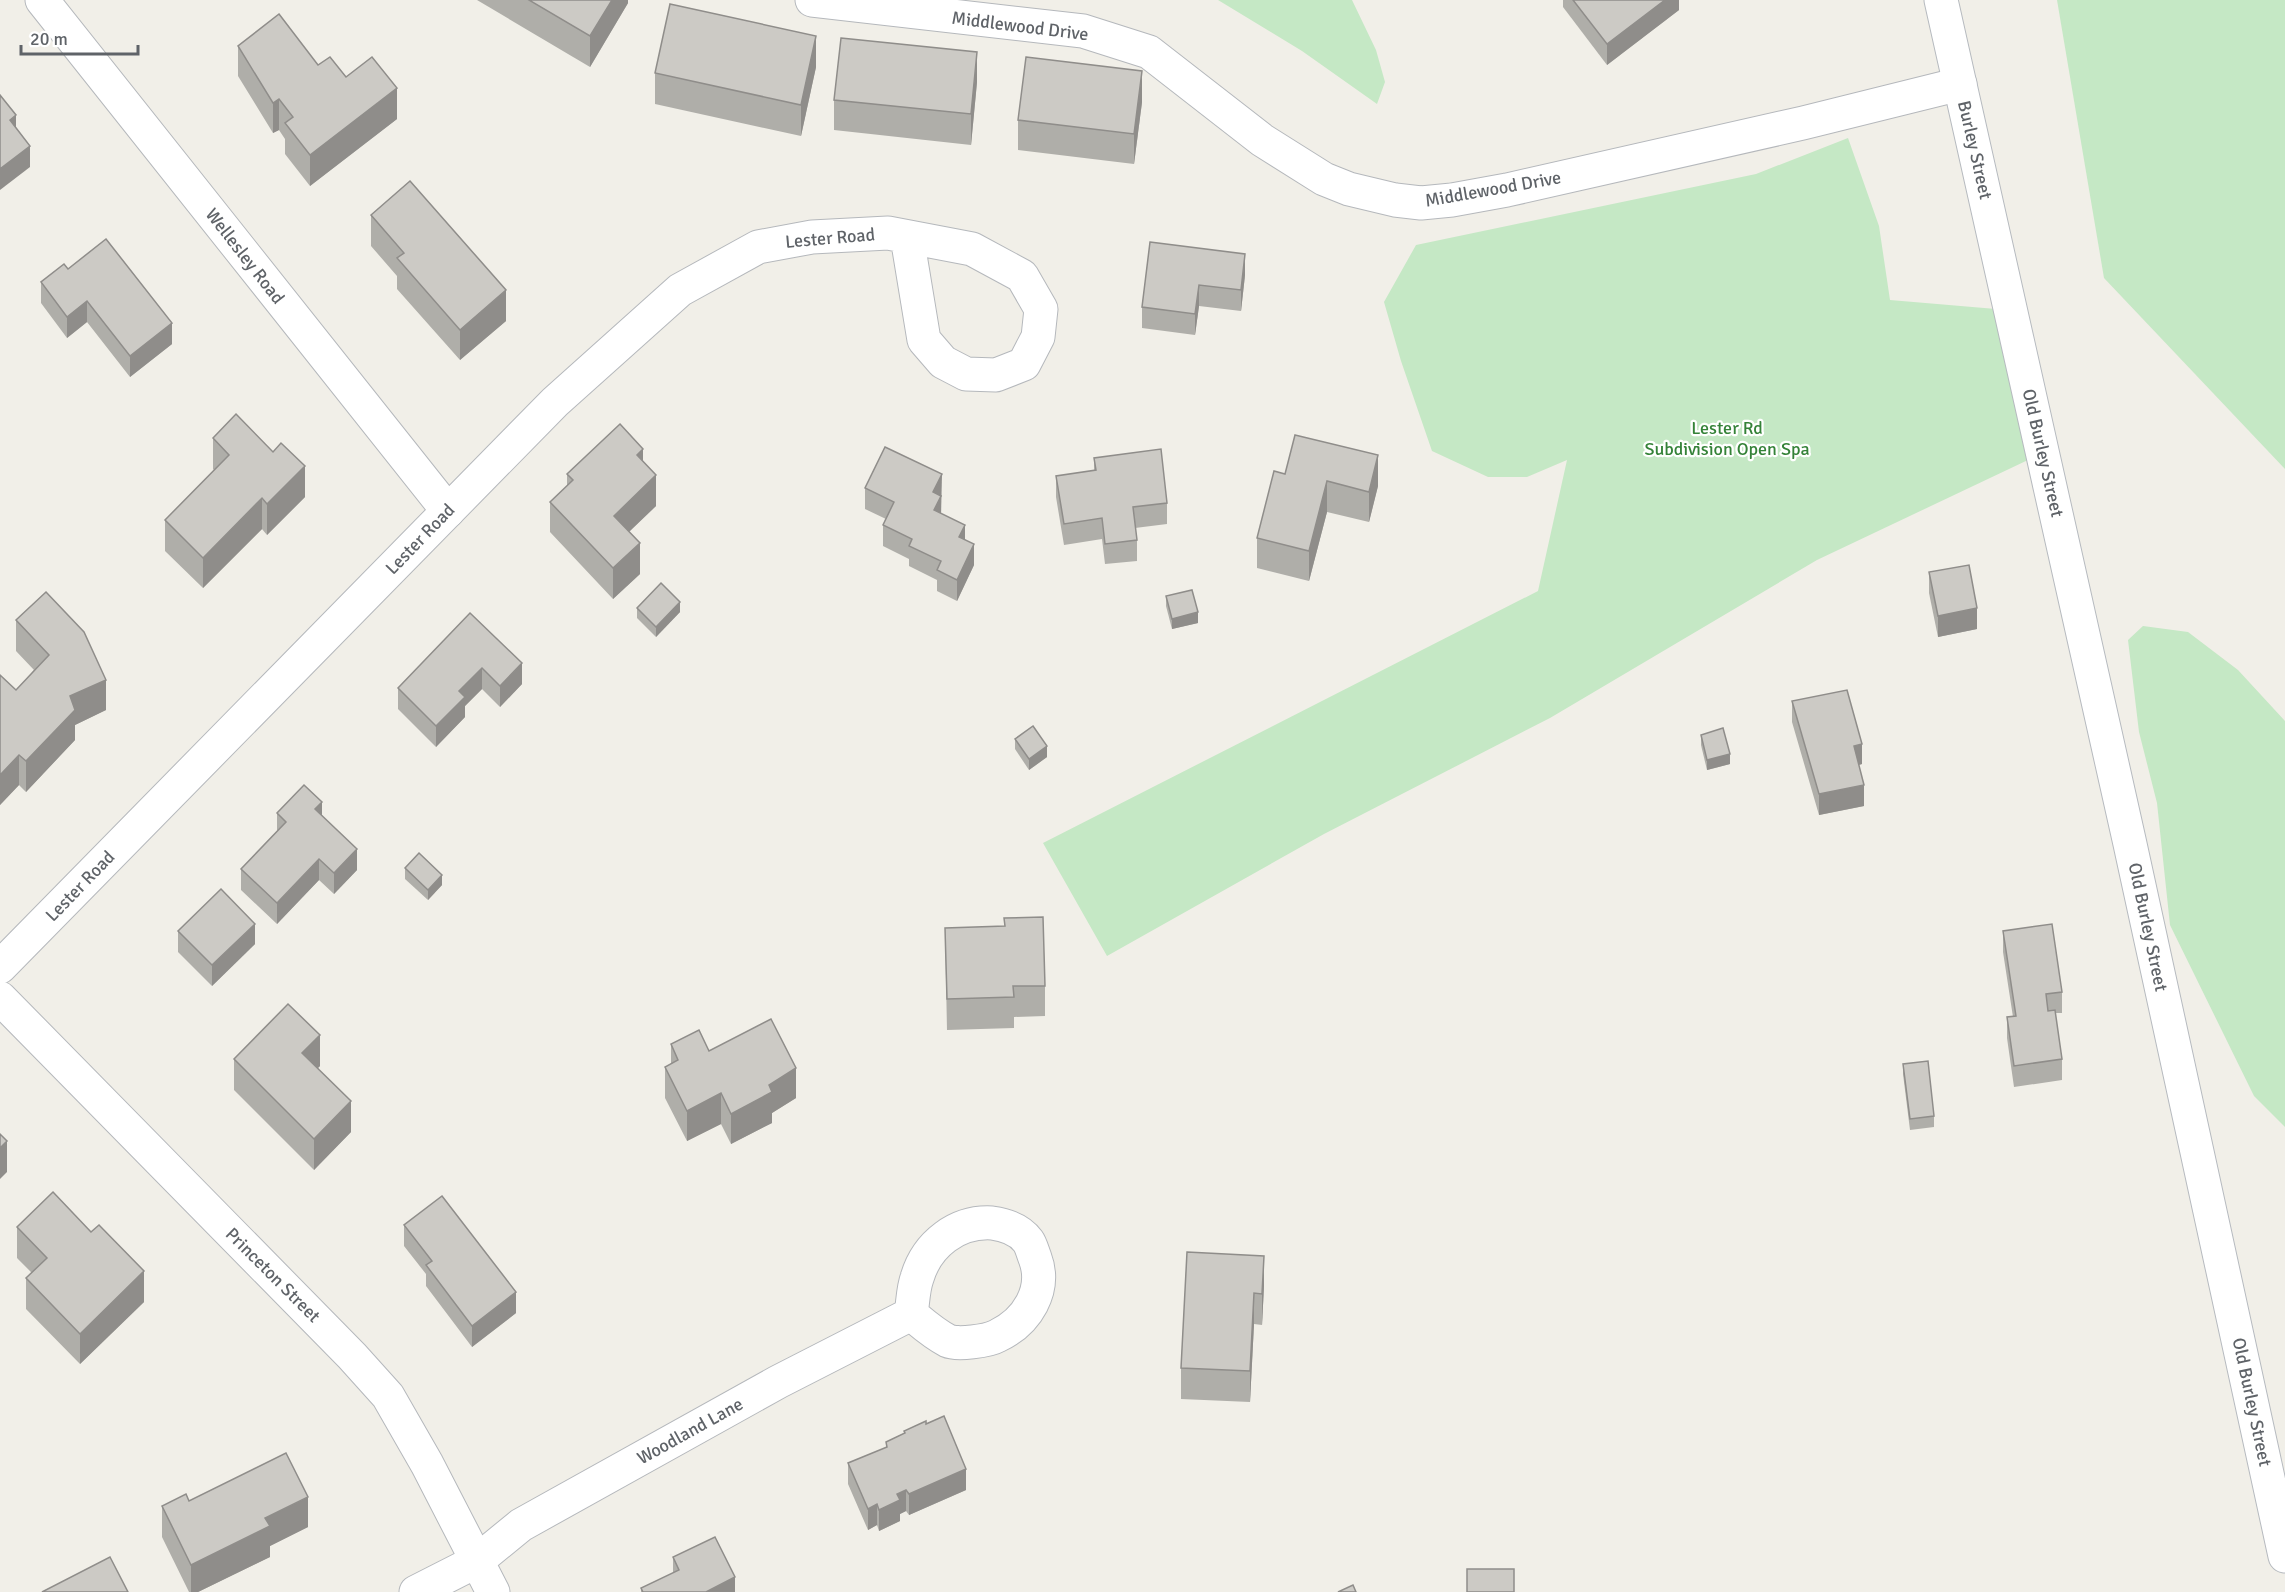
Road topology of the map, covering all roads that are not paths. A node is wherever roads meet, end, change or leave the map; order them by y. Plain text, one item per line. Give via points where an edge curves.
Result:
1 (42, 0) edge
2 (812, 0) edge
3 (1941, 0) edge
4 (1960, 84) junction
5 (907, 237) junction
6 (2008, 300) joint
7 (448, 511) junction
8 (0, 967) edge
9 (0, 998) edge
10 (911, 1314) dead end
11 (2285, 1556) edge
12 (477, 1561) junction
13 (416, 1592) edge
14 (493, 1592) edge

1 - 7 street, Wellesley Road
2 - 4 street, Middlewood Drive via 1083,31 1149,52 1262,140 1324,179 1349,189 1421,203 1508,190
3 - 4 street, Burley Street
4 - 6 street, Burley Street
5 - 5 street, Lester Road via 972,249 1022,276 1041,309 1038,338 1024,364 996,375 966,374 943,362 924,340
5 - 7 street, Lester Road via 888,233 812,237 758,247 680,290 555,402
6 - 11 street, Old Burley Street
7 - 8 street, Lester Road
9 - 12 street, Princeton Street via 388,1396
10 - 12 street, Woodland Lane via 778,1382 521,1525
12 - 13 street, Woodland Lane
12 - 14 street, Princeton Street

